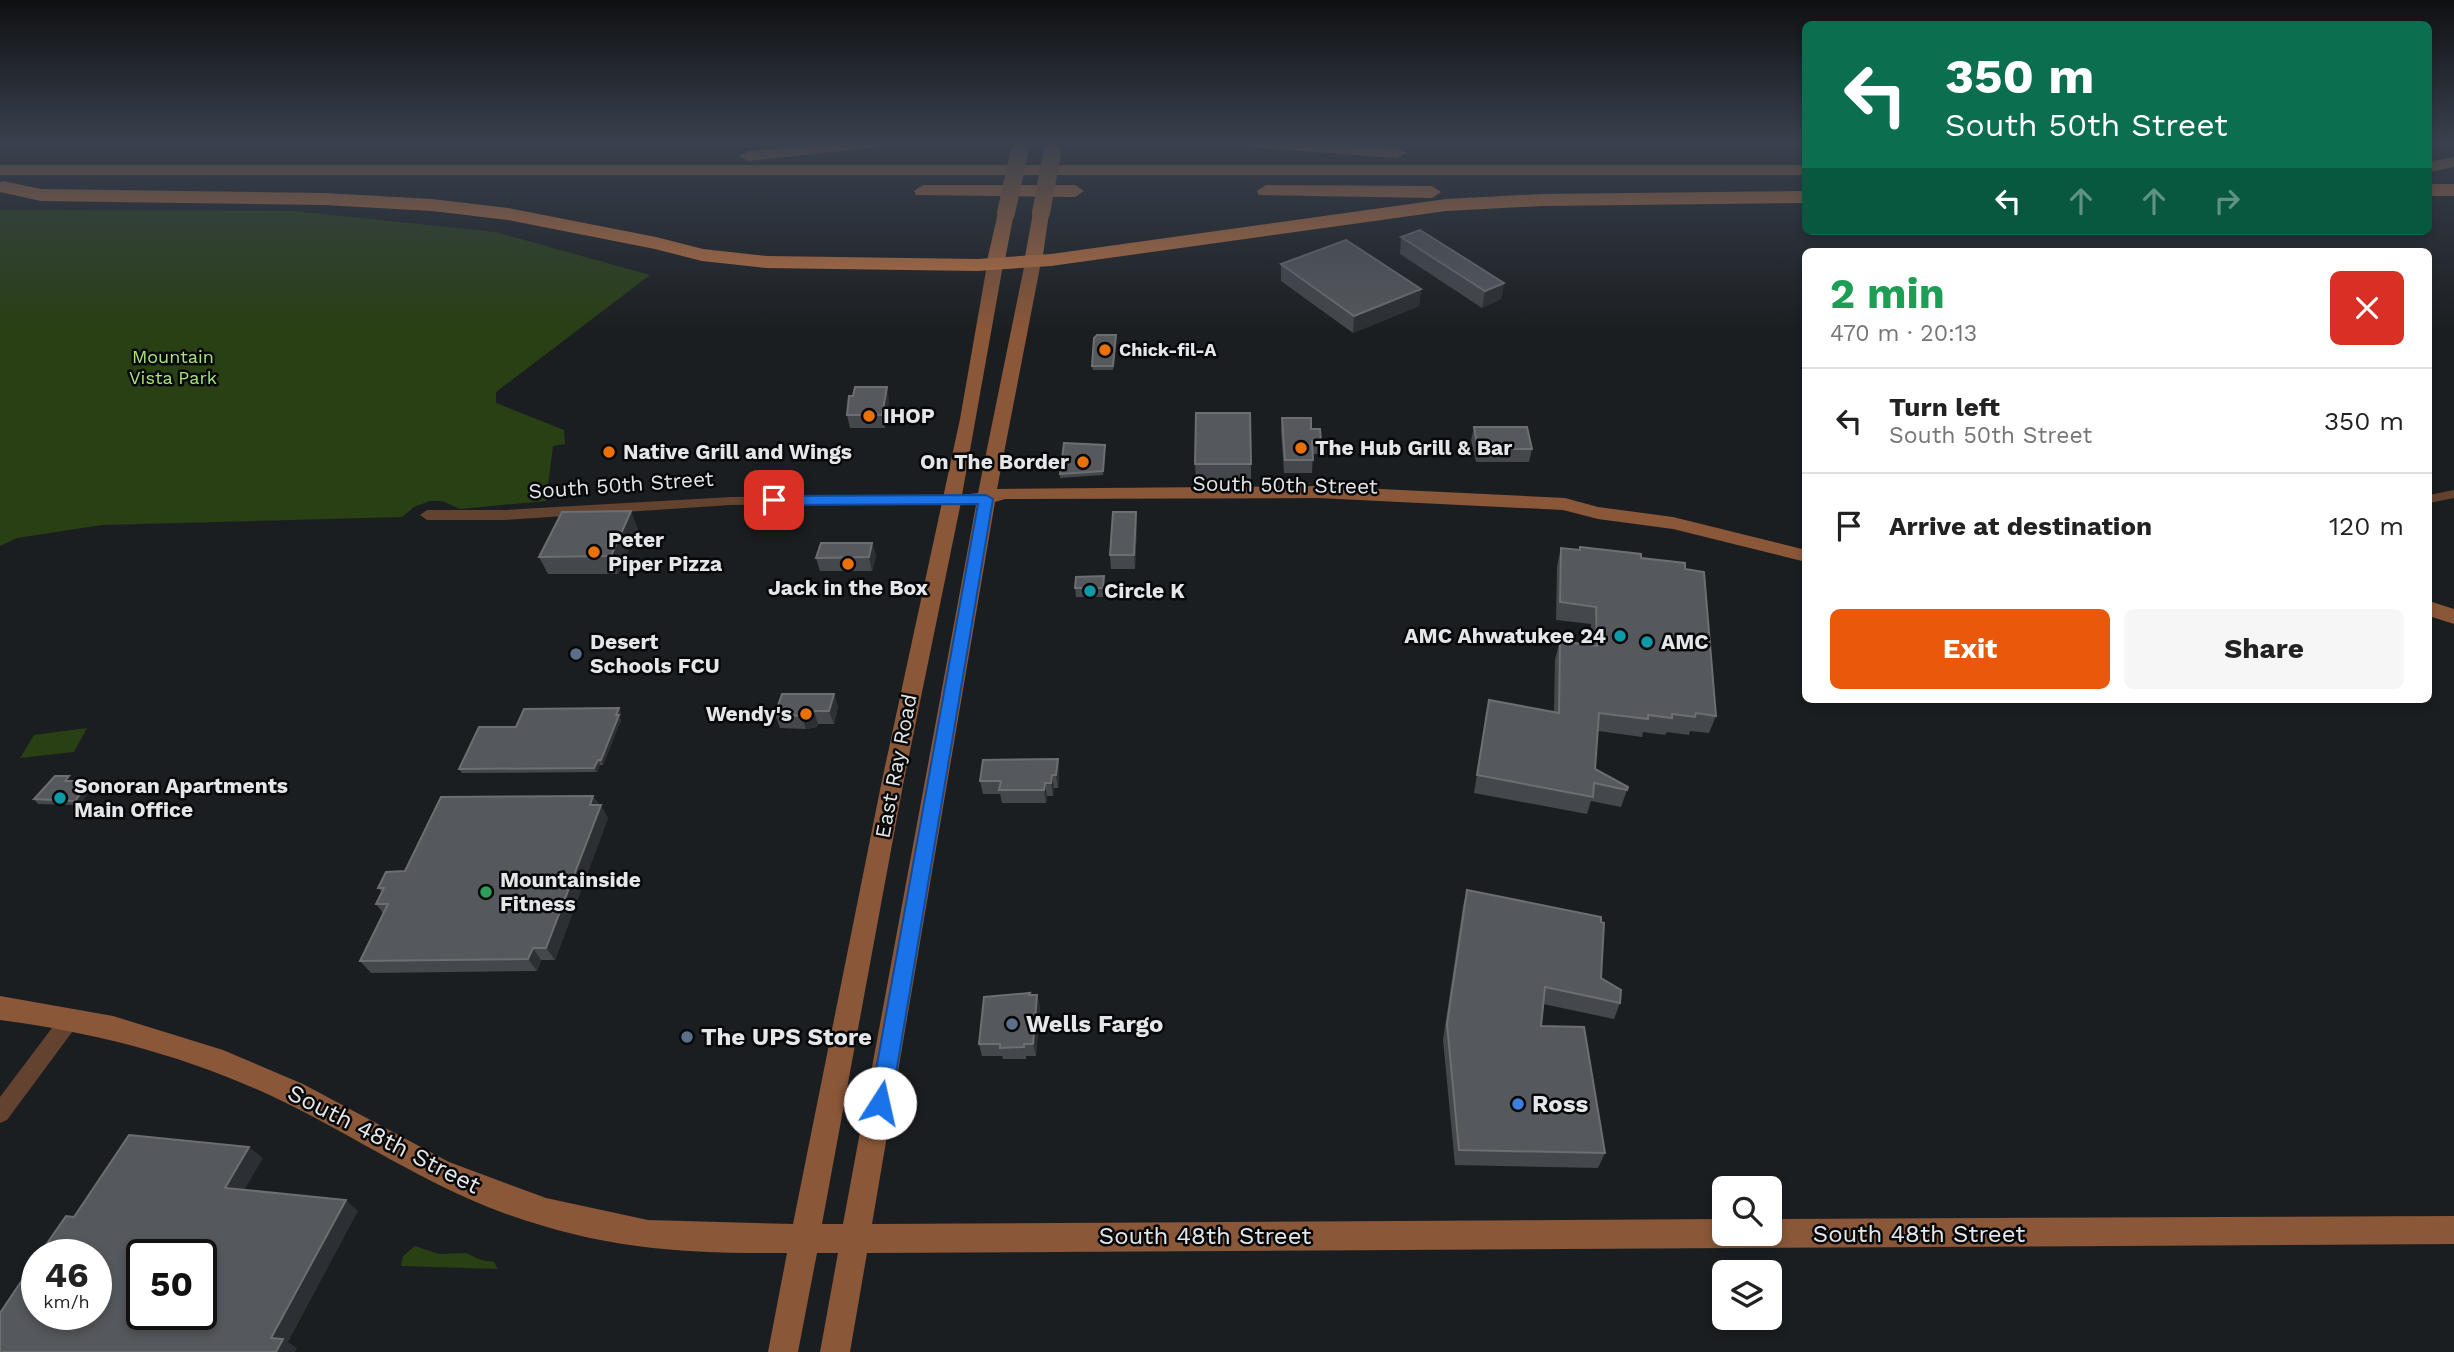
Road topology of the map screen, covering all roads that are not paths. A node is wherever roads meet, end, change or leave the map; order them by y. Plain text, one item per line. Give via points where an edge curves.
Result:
1 (433, 205) edge
2 (1008, 205) edge
3 (1043, 205) edge
4 (1445, 205) edge
5 (1033, 262) junction
6 (995, 265) junction
7 (2454, 494) edge
8 (2432, 498) edge
9 (968, 499) junction
10 (427, 516) dead end
11 (1802, 555) edge
12 (2432, 609) edge
13 (2454, 617) edge
14 (0, 1008) edge
15 (71, 1018) junction
16 (0, 1113) edge
17 (2454, 1230) edge
18 (855, 1237) junction
19 (805, 1238) junction
20 (783, 1352) edge
21 (835, 1352) edge

1 - 6 highway via 520,216 734,260
2 - 6 main road, East Ray Road, bridge
3 - 5 main road, East Ray Road, bridge
4 - 5 highway
5 - 6 highway
5 - 9 main road, East Ray Road
6 - 9 main road, East Ray Road via 969,419
7 - 8 street
9 - 10 street, South 50th Street via 731,501
9 - 11 main road, South 50th Street via 1002,507 1314,506 1566,518 1584,512 1652,519
9 - 18 main road, East Ray Road
9 - 19 main road, East Ray Road via 892,785
12 - 13 main road
14 - 15 main road, South 48th Street
15 - 16 street
15 - 19 main road, South 48th Street via 157,1041 264,1080 462,1182 561,1216 671,1237
17 - 18 main road, South 48th Street
18 - 19 main road, South 48th Street
18 - 21 main road, East Ray Road
19 - 20 main road, East Ray Road

